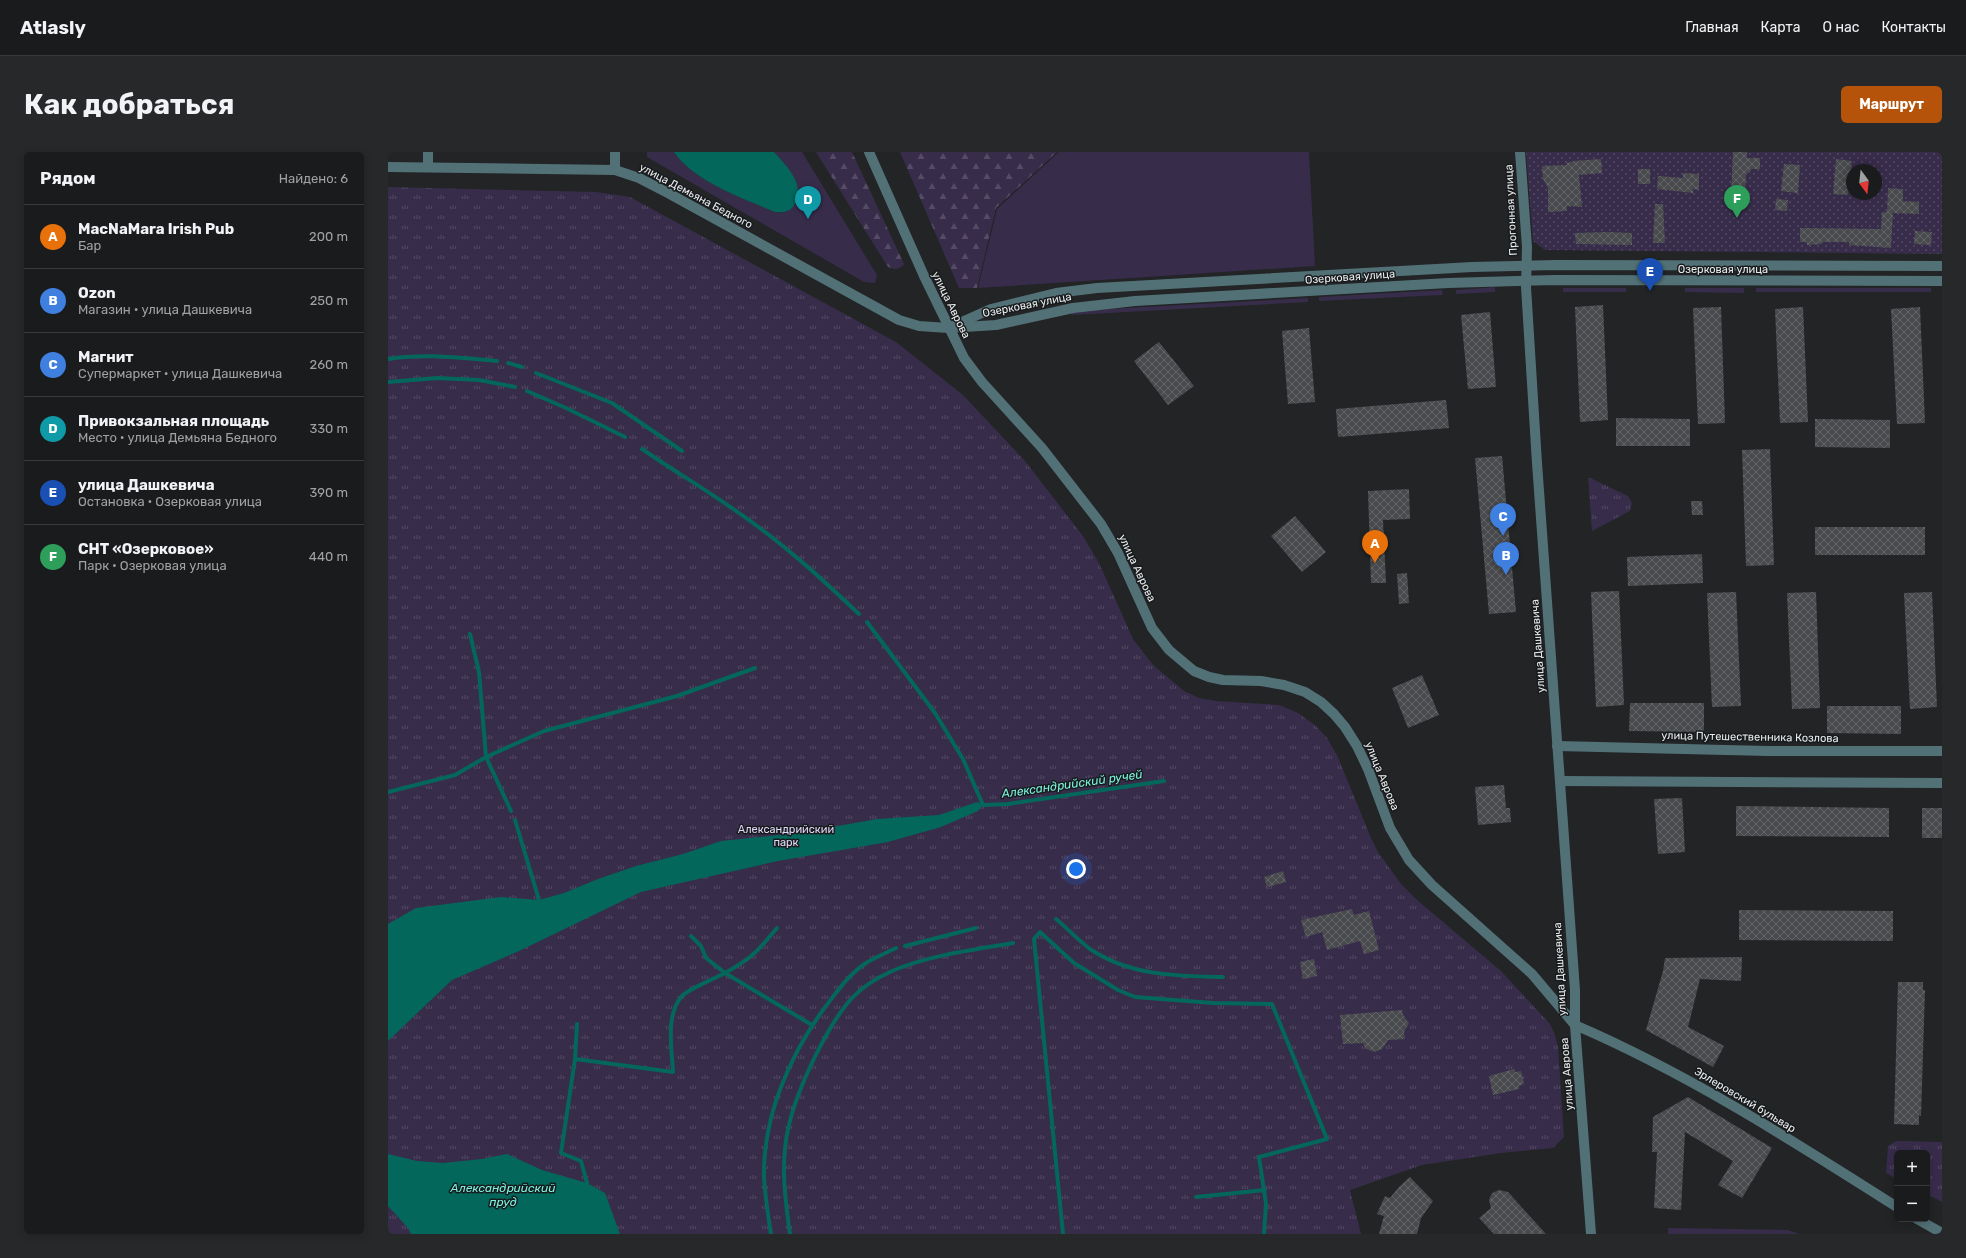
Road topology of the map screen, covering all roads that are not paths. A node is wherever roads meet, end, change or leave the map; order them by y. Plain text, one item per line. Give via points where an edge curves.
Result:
1 (428, 152) edge
2 (615, 152) edge
3 (869, 152) edge
4 (1520, 152) edge
5 (388, 167) edge
6 (428, 167) junction
7 (615, 170) junction
8 (1526, 266) junction
9 (1942, 266) edge
10 (1526, 281) junction
11 (1942, 281) edge
12 (948, 328) junction
13 (1557, 746) junction
14 (1942, 751) edge
15 (1560, 781) junction
16 (1942, 783) edge
17 (1576, 1025) junction
18 (1894, 1205) edge
19 (1922, 1222) edge
20 (1942, 1233) edge
21 (1591, 1234) edge

1 - 6 street
2 - 7 street
3 - 12 street, улица Аврова
4 - 8 street, Прогонная улица
5 - 6 street, улица Демьяна Бедного
6 - 7 street, улица Демьяна Бедного
7 - 12 street, улица Демьяна Бедного via 639,178 662,190 899,320 919,326
8 - 9 street, Озерковая улица
8 - 10 street, улица Дашкевича
8 - 12 street, Озерковая улица via 1075,290 991,309
10 - 11 street, Озерковая улица
10 - 12 street, Озерковая улица via 1135,301 1058,310 996,325
10 - 13 street, улица Дашкевича
12 - 17 street, улица Аврова via 964,358 982,382 1042,448 1101,524 1118,553 1152,628 1169,650 1194,671 1209,677 1284,685 1305,692 1321,702 1345,727 1357,746 1390,828 1410,860 1432,885 1526,968
13 - 14 street, улица Путешественника Козлова via 1776,751
13 - 15 street, улица Дашкевича
15 - 16 street
15 - 17 street, улица Дашкевича
17 - 18 street, Эрлеровский бульвар via 1711,1092
17 - 21 street, улица Аврова
19 - 20 street

